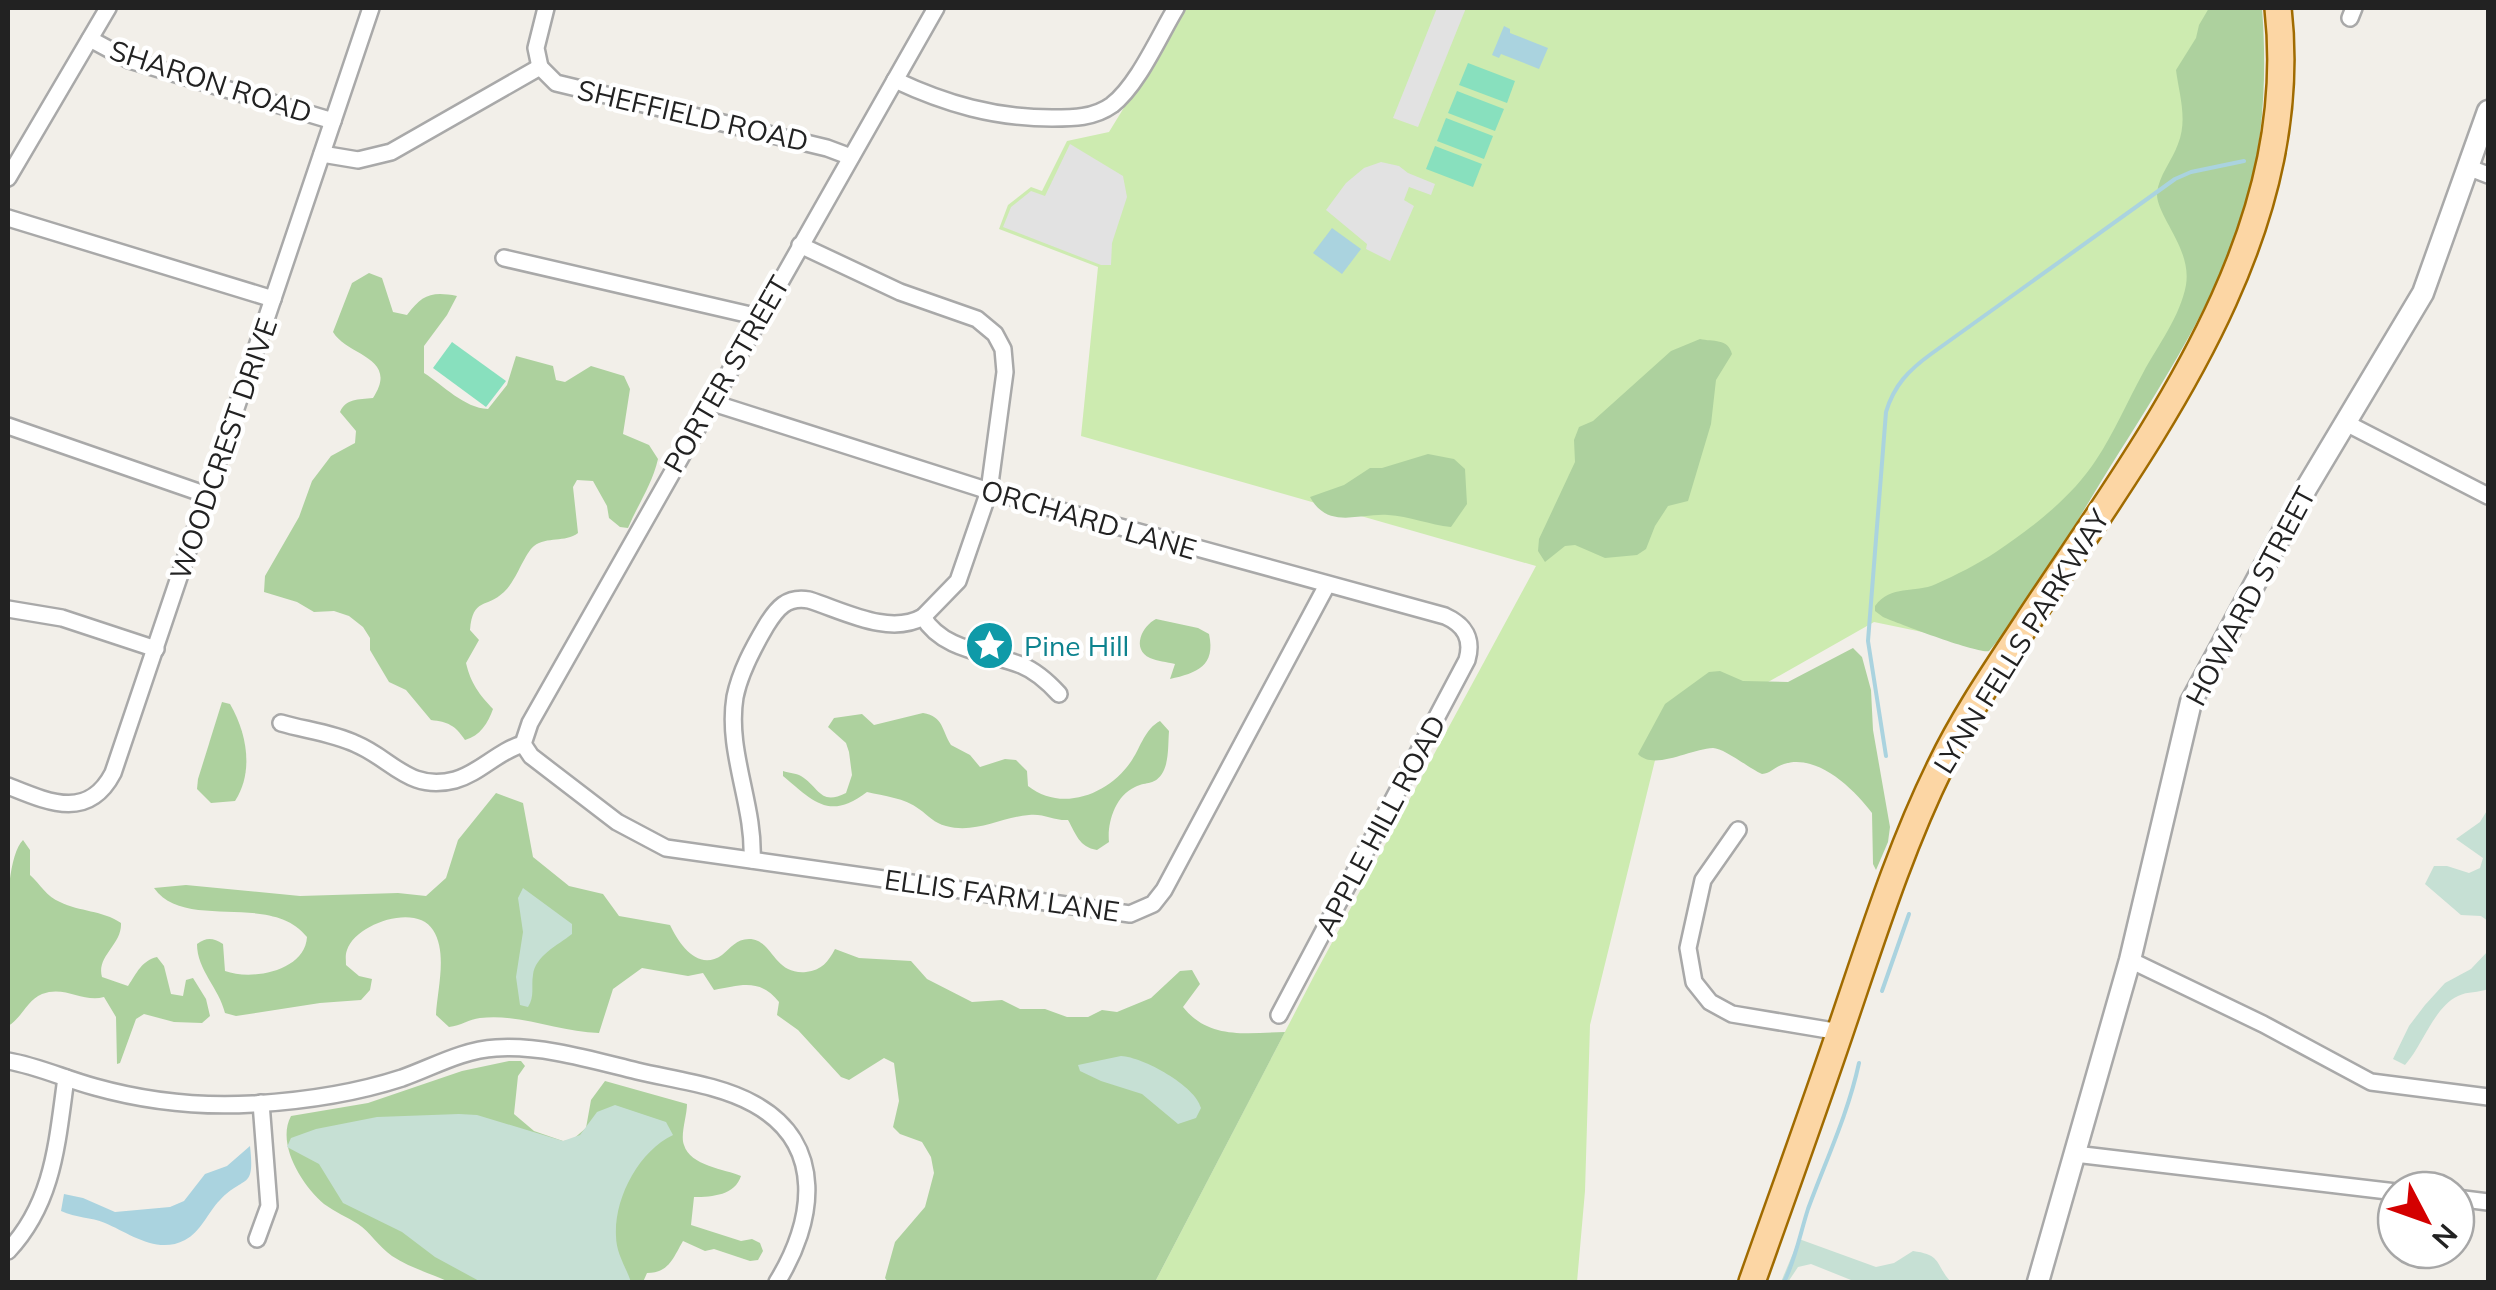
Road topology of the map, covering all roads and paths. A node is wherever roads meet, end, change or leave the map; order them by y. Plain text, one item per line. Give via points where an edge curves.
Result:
1 (108, 8) edge
2 (371, 8) edge
3 (546, 8) edge
4 (936, 8) edge
5 (1176, 8) edge
6 (2278, 8) edge
7 (90, 39) junction
8 (540, 67) junction
9 (895, 80) junction
10 (2488, 111) edge
11 (332, 121) junction
12 (322, 154) junction
13 (851, 157) junction
14 (2479, 171) edge
15 (8, 178) edge
16 (8, 218) edge
17 (800, 245) junction
18 (504, 258) dead end
19 (273, 299) junction
20 (759, 316) junction
21 (710, 402) junction
22 (2346, 422) junction
23 (8, 426) edge
24 (990, 491) junction
25 (207, 495) junction
26 (2488, 496) edge
27 (1327, 585) junction
28 (8, 609) edge
29 (923, 617) junction
30 (1467, 633) joint
31 (156, 649) junction
32 (1059, 694) dead end
33 (281, 723) dead end
34 (523, 744) junction
35 (8, 786) edge
36 (1738, 830) dead end
37 (752, 860) junction
38 (2130, 960) junction
39 (1279, 1015) dead end
40 (1840, 1032) junction
41 (8, 1062) edge
42 (66, 1078) junction
43 (2488, 1097) edge
44 (261, 1103) junction
45 (2075, 1154) junction
46 (2376, 1190) edge
47 (257, 1239) dead end
48 (8, 1251) edge
49 (777, 1282) edge
50 (1752, 1282) edge
51 (2038, 1282) edge

1 - 7 street
2 - 11 street, WOODCREST DRIVE
3 - 8 street via 536,41
4 - 9 street, PORTER STREET
5 - 9 street via 1127,89 1090,115 994,115
6 - 40 main road, LYNN FELLS PARKWAY via 2278,124 2265,195 2245,253 2141,448 1948,750 1902,855
7 - 11 street, SHARON ROAD via 129,60
7 - 15 street
8 - 12 street via 392,152 358,160
8 - 13 street, SHEFFIELD ROAD via 556,83
9 - 13 street, PORTER STREET
10 - 14 street, HOWARD STREET
11 - 12 street, WOODCREST DRIVE
12 - 19 street, WOODCREST DRIVE
13 - 17 street, PORTER STREET
14 - 22 street, HOWARD STREET via 2423,293
16 - 19 street
17 - 20 street, PORTER STREET
17 - 24 street via 977,319 995,334 1006,366
18 - 20 street
19 - 25 street, WOODCREST DRIVE
20 - 21 street, PORTER STREET
21 - 24 street, ORCHARD LANE
21 - 34 street, PORTER STREET
22 - 26 street
22 - 38 street, HOWARD STREET via 2191,702
23 - 25 street
24 - 27 street, ORCHARD LANE
24 - 29 street via 958,581
25 - 31 street, WOODCREST DRIVE
27 - 30 street, ORCHARD LANE via 1445,616
27 - 37 street, ELLIS FARM LANE via 1164,890 1148,908 1118,914
28 - 31 street via 62,618
29 - 32 street via 946,639 1026,668
29 - 37 street via 888,625 796,598 773,614 743,670 734,708
30 - 39 street, APPLE HILL ROAD via 1467,660
31 - 35 street, WOODCREST DRIVE via 100,794 76,804
33 - 34 street via 356,744 424,781 462,778
34 - 37 street, ELLIS FARM LANE via 543,766 645,839 680,852
36 - 40 street via 1703,880 1688,948 1694,982 1732,1014
38 - 43 street via 2371,1082
38 - 45 street, HOWARD STREET
40 - 50 main road, LYNN FELLS PARKWAY
41 - 42 street
42 - 44 street via 179,1102
42 - 48 street via 48,1186
44 - 47 street via 269,1206
44 - 49 street via 344,1094 459,1055 506,1048 585,1058 726,1092 779,1123 806,1174 806,1216
45 - 46 street
45 - 51 street, HOWARD STREET

